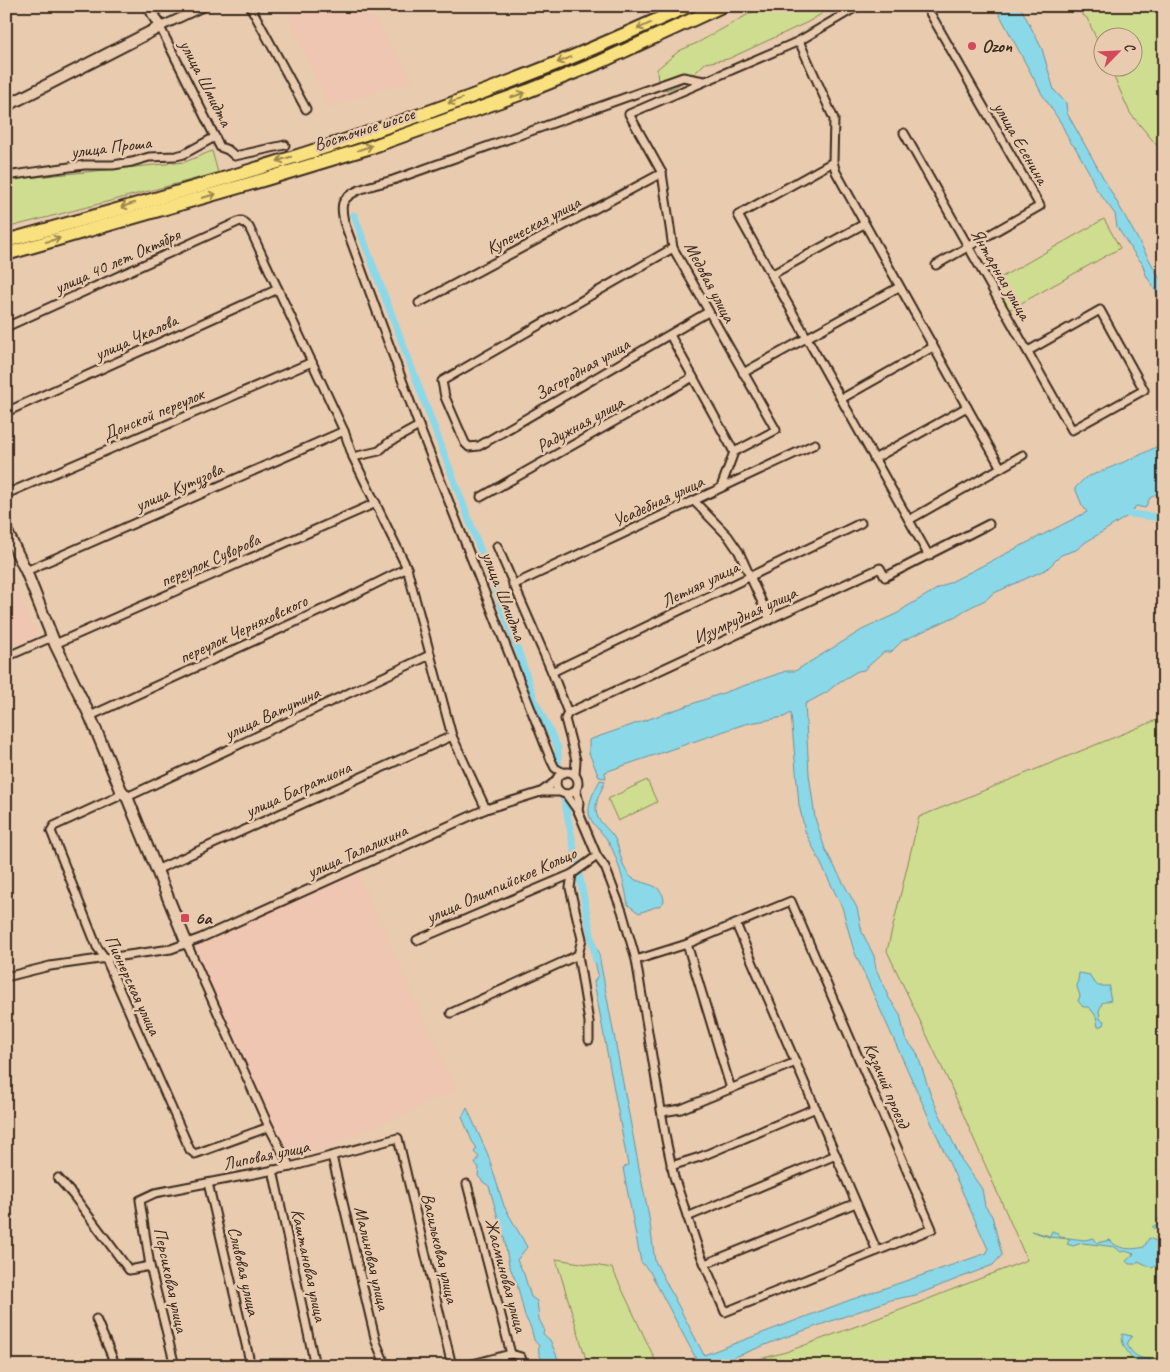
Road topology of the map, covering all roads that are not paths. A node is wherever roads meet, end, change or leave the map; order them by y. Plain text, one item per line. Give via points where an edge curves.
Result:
1 (149, 6) edge
2 (205, 6) edge
3 (250, 6) edge
4 (688, 6) edge
5 (722, 6) edge
6 (858, 6) edge
7 (926, 6) edge
8 (160, 27) junction
9 (799, 40) junction
10 (704, 82) junction
11 (6, 106) edge
12 (306, 109) dead end
13 (904, 133) dead end
14 (215, 137) junction
15 (285, 145) dead end
16 (833, 162) junction
17 (662, 174) junction
18 (6, 176) edge
19 (864, 224) junction
20 (6, 241) edge
21 (969, 247) junction
22 (673, 248) junction
23 (6, 254) edge
24 (936, 265) dead end
25 (771, 275) junction
26 (900, 287) junction
27 (278, 289) junction
28 (418, 303) dead end
29 (708, 312) junction
30 (6, 327) edge
31 (670, 335) junction
32 (807, 337) junction
33 (933, 347) junction
34 (1028, 351) junction
35 (312, 362) junction
36 (743, 373) junction
37 (693, 377) junction
38 (841, 399) junction
39 (967, 407) junction
40 (6, 412) edge
41 (419, 426) junction
42 (344, 432) junction
43 (816, 444) dead end
44 (734, 452) junction
45 (1023, 455) dead end
46 (353, 457) junction
47 (874, 459) junction
48 (1001, 468) junction
49 (721, 487) junction
50 (6, 494) edge
51 (481, 497) dead end
52 (694, 501) junction
53 (376, 503) junction
54 (909, 520) junction
55 (861, 523) dead end
56 (988, 524) dead end
57 (6, 530) edge
58 (497, 546) dead end
59 (929, 556) junction
60 (407, 568) junction
61 (26, 571) junction
62 (751, 576) junction
63 (512, 584) junction
64 (770, 620) junction
65 (54, 640) junction
66 (430, 655) junction
67 (6, 657) edge
68 (552, 672) junction
69 (568, 713) junction
70 (90, 716) junction
71 (452, 736) junction
72 (564, 773) junction
73 (574, 775) junction
74 (556, 781) junction
75 (576, 790) junction
76 (541, 792) junction
77 (563, 793) junction
78 (124, 794) junction
79 (486, 809) junction
80 (578, 811) junction
81 (597, 856) junction
82 (156, 870) junction
83 (572, 874) junction
84 (736, 924) junction
85 (417, 940) dead end
86 (187, 944) junction
87 (686, 944) junction
88 (578, 955) junction
89 (106, 958) junction
90 (636, 960) junction
91 (6, 977) edge
92 (451, 1013) dead end
93 (589, 1040) dead end
94 (796, 1062) junction
95 (731, 1088) junction
96 (816, 1108) junction
97 (662, 1112) junction
98 (269, 1127) junction
99 (398, 1138) joint
100 (836, 1155) junction
101 (332, 1156) junction
102 (671, 1166) junction
103 (290, 1167) junction
104 (273, 1170) junction
105 (58, 1178) dead end
106 (208, 1183) junction
107 (467, 1184) dead end
108 (140, 1200) joint
109 (856, 1203) junction
110 (688, 1217) junction
111 (877, 1251) junction
112 (705, 1264) junction
113 (150, 1266) junction
114 (96, 1319) dead end
115 (511, 1354) junction
116 (116, 1366) edge
117 (175, 1366) edge
118 (251, 1366) edge
119 (315, 1366) edge
120 (386, 1366) edge
121 (452, 1366) edge
122 (465, 1366) edge
123 (523, 1366) edge

1 - 8 street, улица Шмидта
2 - 8 street
3 - 12 street
4 -> 20 highway, Восточное шоссе via 533,73 366,134
23 -> 5 highway, Восточное шоссе via 371,147 528,91
6 - 9 street
7 - 21 street, улица Есенина via 1040,206
8 - 11 street
8 - 14 street, улица Шмидта
9 - 10 street
9 - 16 street via 834,119
10 - 17 street, Медовая улица via 629,114
10 - 41 street, улица Шмидта via 683,78 357,191 343,202 344,222
13 - 21 street, Янтарная улица
14 - 15 street, улица Шмидта via 220,147 235,156
14 - 18 street, улица Проша via 176,156
16 - 19 street
16 - 25 street via 738,215
17 - 22 street, Медовая улица
17 - 28 street, Купеческая улица
19 - 25 street
19 - 26 street
21 - 24 street, улица Есенина
21 - 34 street, Янтарная улица
22 - 29 street, Медовая улица
22 - 31 street, Загородная улица via 442,381 445,397 466,443 469,447 479,446
25 - 32 street
26 - 32 street
26 - 33 street
27 - 30 street, улица 40 лет Октября via 249,227 242,221
27 - 35 street
27 - 40 street, улица Чкалова
29 - 31 street, Загородная улица
29 - 36 street, Медовая улица
31 - 37 street
32 - 36 street
32 - 38 street
33 - 38 street
33 - 39 street
34 - 34 street, Янтарная улица via 1072,430 1144,390 1100,310
35 - 42 street
35 - 50 street, Донской переулок
36 - 44 street, Медовая улица via 776,430
37 - 44 street
37 - 51 street, Радужная улица
38 - 47 street
39 - 47 street
39 - 48 street
41 - 46 street via 379,451
41 - 72 street, улица Шмидта via 551,760 555,768
42 - 46 street
42 - 61 street, улица Кутузова
43 - 49 street, Усадебная улица
44 - 49 street
45 - 48 street
46 - 53 street
47 - 54 street
48 - 54 street
49 - 52 street, Усадебная улица
52 - 62 street via 728,536
52 - 63 street, Усадебная улица
53 - 60 street
53 - 65 street, переулок Суворова
54 - 59 street
55 - 62 street, Летняя улица
56 - 59 street
57 - 61 street
58 - 63 street
59 - 64 street, Изумрудная улица via 886,578 880,568
60 - 66 street
60 - 70 street, переулок Черняховского
61 - 65 street
62 - 64 street
62 - 68 street, Летняя улица
63 - 68 street
64 - 69 street, Изумрудная улица
65 - 67 street, переулок Суворова
65 - 70 street
66 - 71 street
66 - 78 street, улица Ватутина
68 - 69 street
69 - 73 street via 565,719 576,760
70 - 78 street
71 - 79 street
71 - 82 street, улица Багратиона
72 - 73 street
72 - 74 street
73 - 75 street via 578,780
74 - 76 street
74 - 77 street
75 - 77 street via 571,794
75 - 80 street
76 - 77 street
76 - 79 street, улица Талалихина
77 - 80 street
78 - 82 street
78 - 89 street, Пионерская улица via 54,826 51,831 96,947
79 - 86 street, улица Талалихина
80 - 81 street
81 - 83 street, улица Олимпийское Кольцо
81 - 90 street via 605,867 622,911
82 - 86 street
83 - 85 street, улица Олимпийское Кольцо
83 - 88 street via 570,888 582,939
84 - 87 street, Казачий проезд
84 - 94 street
84 - 111 street, Казачий проезд via 791,901 917,1192 932,1229
86 - 89 street, улица Талалихина
86 - 98 street
87 - 90 street, Казачий проезд
87 - 95 street
88 - 92 street
88 - 93 street
89 - 91 street, улица Талалихина via 50,966
89 - 98 street, Пионерская улица via 190,1150 195,1154
90 - 97 street
94 - 95 street
94 - 96 street
95 - 97 street via 681,1109
96 - 100 street
96 - 102 street
97 - 102 street
98 - 103 street
99 - 101 street, Липовая улица
99 - 121 street, Васильковая улица
100 - 109 street
100 - 110 street
101 - 103 street, Липовая улица
101 - 120 street, Малиновая улица via 376,1342
102 - 110 street
103 - 104 street, Липовая улица
104 - 106 street, Липовая улица
104 - 119 street, Каштановая улица
105 - 113 street via 129,1270
106 - 108 street, Липовая улица
106 - 118 street, Сливовая улица
107 - 115 street, Жасминовая улица
108 - 113 street, Персиковая улица
109 - 111 street
109 - 112 street
110 - 112 street
111 - 112 street, Казачий проезд via 725,1312
113 - 117 street, Персиковая улица
114 - 116 street
115 - 122 street
115 - 123 street, Жасминовая улица via 521,1357

